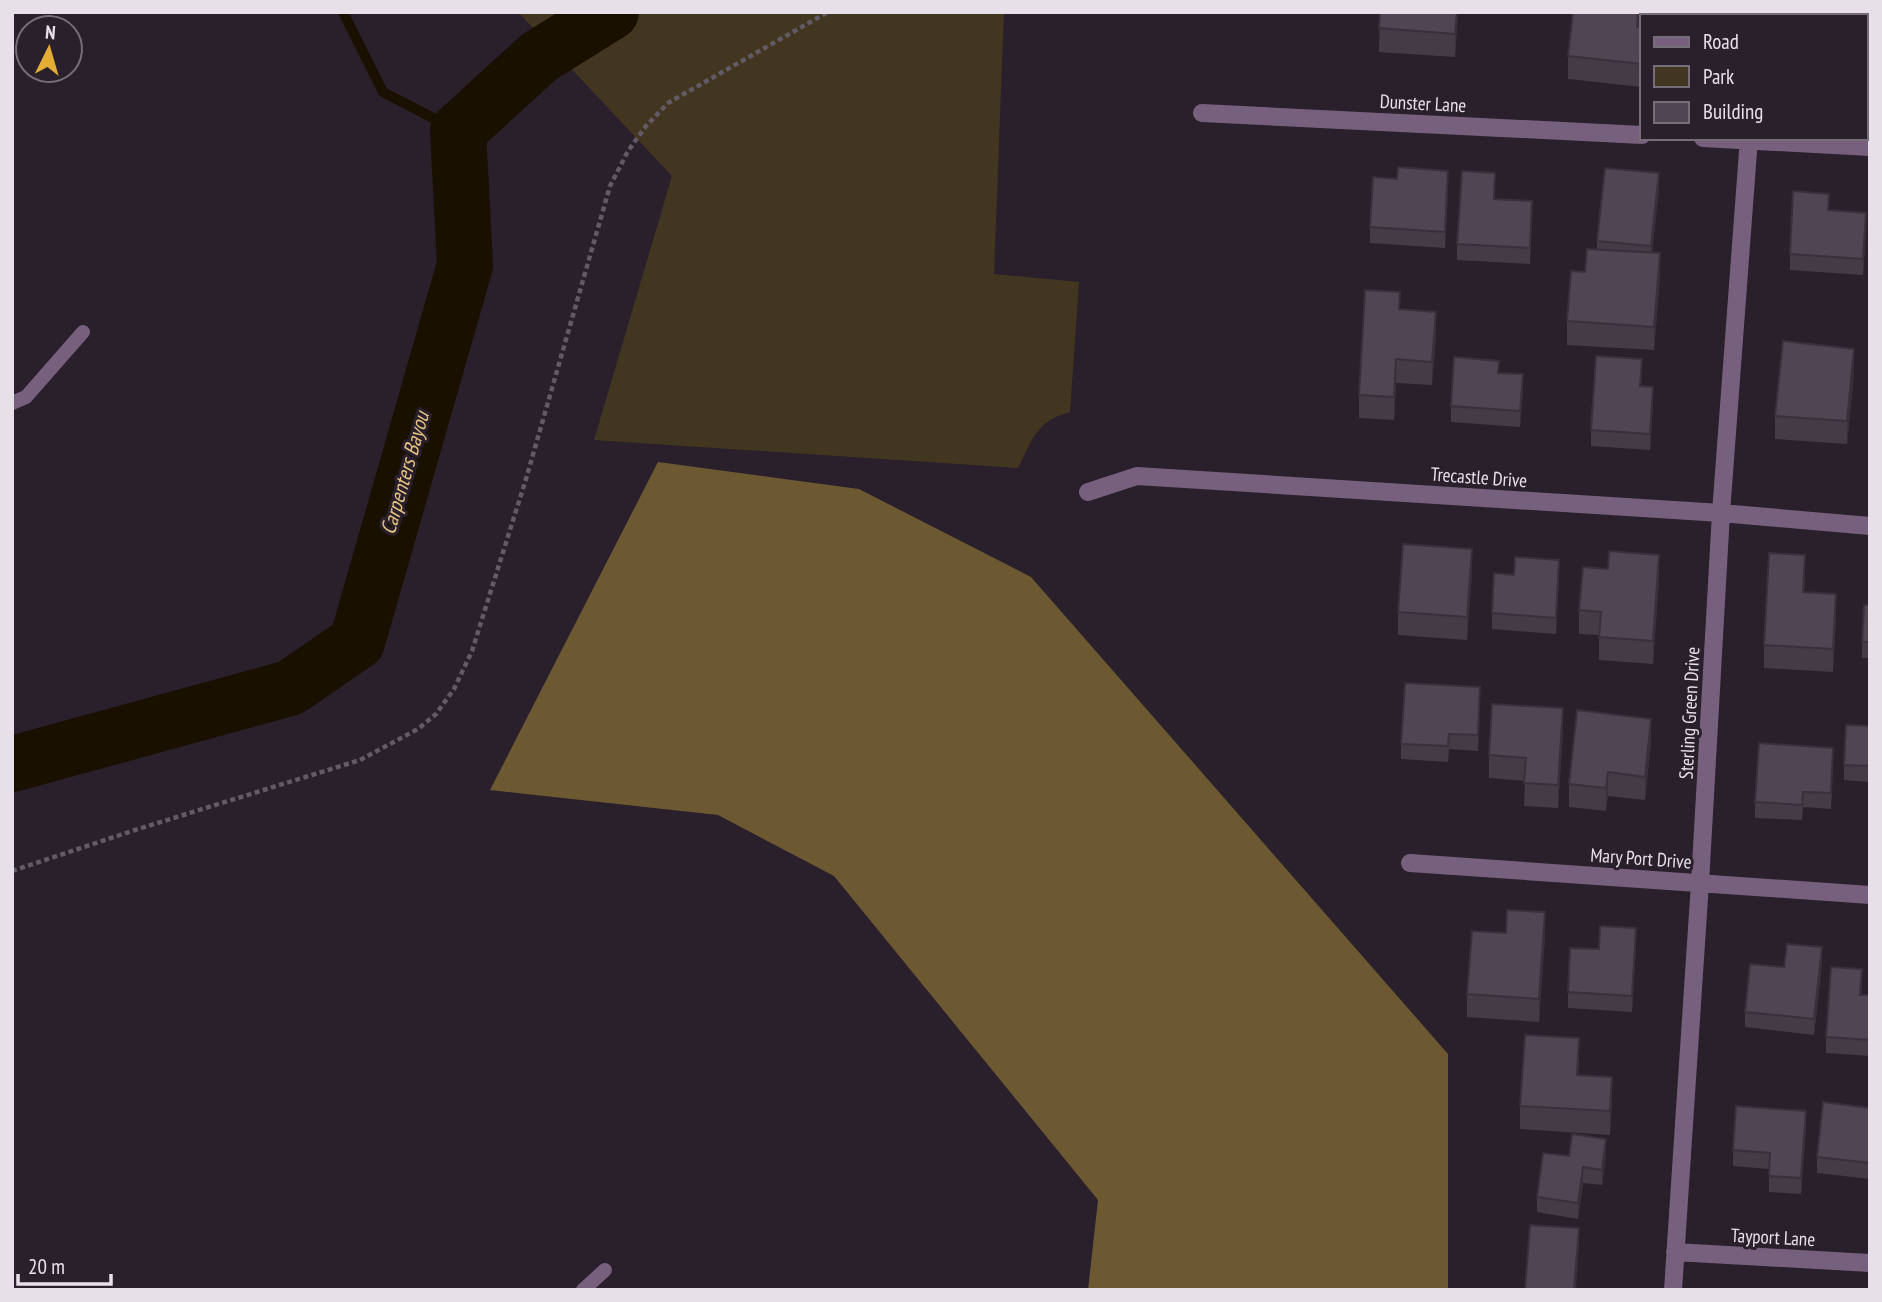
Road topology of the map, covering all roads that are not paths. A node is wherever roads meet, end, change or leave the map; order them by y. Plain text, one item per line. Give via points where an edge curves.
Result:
1 (1202, 113) dead end
2 (1640, 135) edge
3 (1749, 140) edge
4 (1766, 140) edge
5 (1870, 146) edge
6 (83, 332) dead end
7 (12, 403) edge
8 (1088, 492) dead end
9 (1721, 513) junction
10 (1870, 526) edge
11 (1410, 863) dead end
12 (1700, 883) junction
13 (1870, 895) edge
14 (1675, 1252) junction
15 (1870, 1264) edge
16 (605, 1270) dead end
17 (583, 1290) edge
18 (1673, 1290) edge

1 - 2 street, Dunster Lane
3 - 9 street, Sterling Green Drive
4 - 5 street
6 - 7 lane via 26,397
8 - 9 street, Trecastle Drive via 1137,476
9 - 10 street, Trecastle Drive
9 - 12 street, Sterling Green Drive
11 - 12 street, Mary Port Drive
12 - 13 street, Mary Port Drive
12 - 14 street, Sterling Green Drive
14 - 15 street, Tayport Lane
14 - 18 street, Sterling Green Drive
16 - 17 lane

